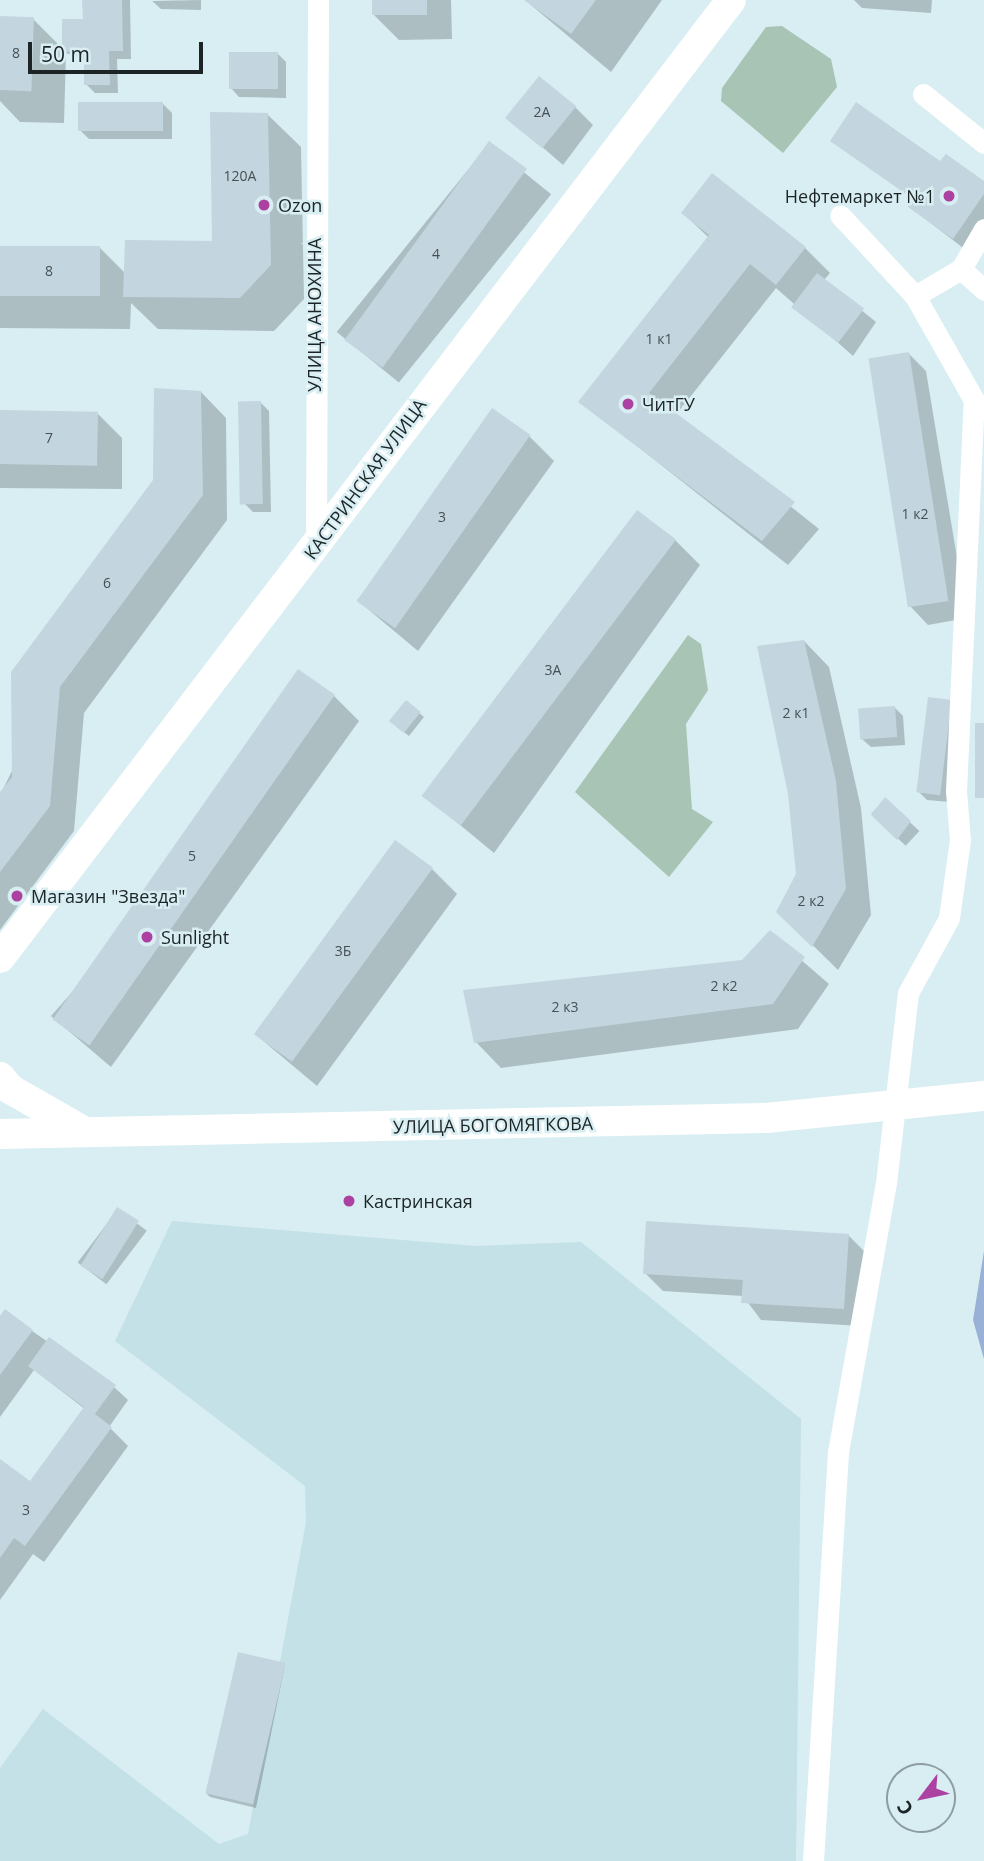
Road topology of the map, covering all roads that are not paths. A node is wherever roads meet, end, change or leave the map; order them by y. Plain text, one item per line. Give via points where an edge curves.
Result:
1 (318, 0) edge
2 (731, 0) edge
3 (923, 94) dead end
4 (984, 143) edge
5 (841, 215) dead end
6 (984, 229) edge
7 (961, 269) junction
8 (984, 290) edge
9 (915, 296) junction
10 (316, 545) junction
11 (0, 958) edge
12 (0, 1077) edge
13 (984, 1096) edge
14 (0, 1134) edge
15 (88, 1134) junction
16 (813, 1861) edge

1 - 10 street, УЛИЦА АНОХИНА
2 - 10 main road, КАСТРИНСКАЯ УЛИЦА
3 - 4 street
5 - 9 street
6 - 7 street
7 - 8 street
7 - 9 street
9 - 16 street via 974,400 956,791 960,840 949,918 908,993 886,1183 838,1452
10 - 11 main road, КАСТРИНСКАЯ УЛИЦА
12 - 15 main road via 9,1089
13 - 15 main road, УЛИЦА БОГОМЯГКОВА via 766,1118
14 - 15 main road, УЛИЦА БОГОМЯГКОВА

